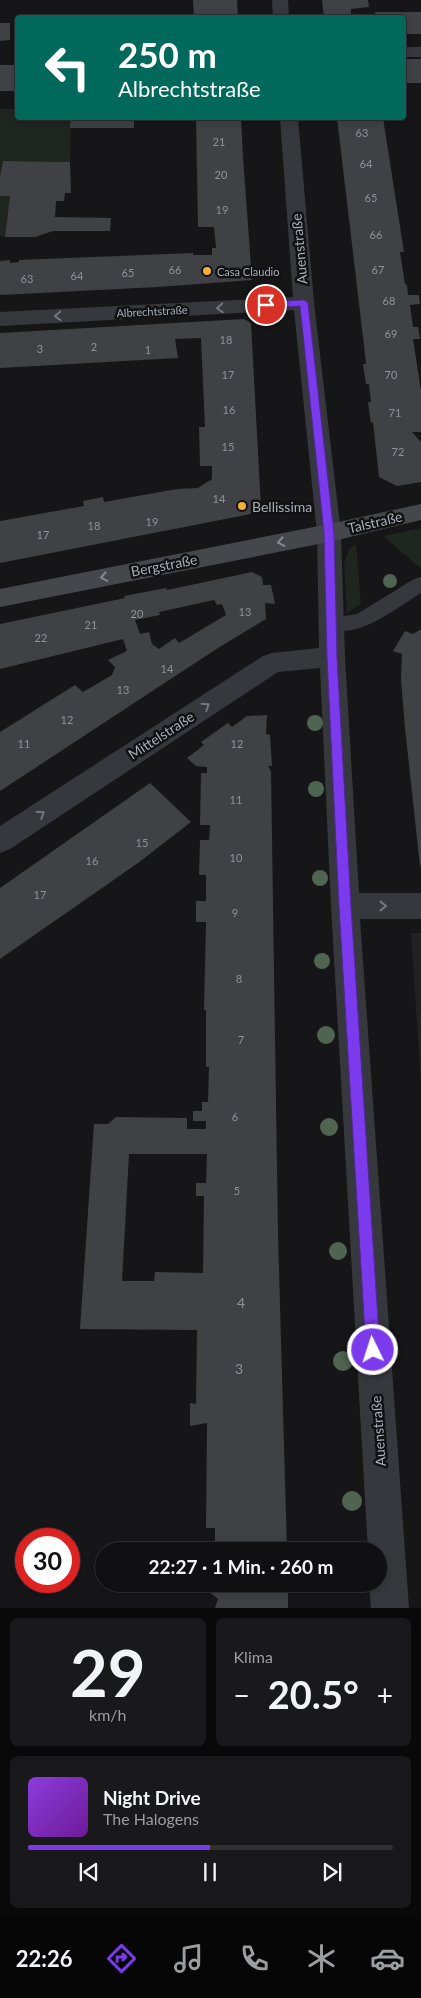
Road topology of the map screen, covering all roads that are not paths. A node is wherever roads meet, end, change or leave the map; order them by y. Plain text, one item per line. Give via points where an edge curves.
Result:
1 (280, 0) edge
2 (281, 15) edge
3 (406, 52) edge
4 (421, 52) edge
5 (289, 120) edge
6 (304, 303) junction
7 (0, 319) edge
8 (421, 512) edge
9 (329, 533) junction
10 (421, 584) edge
11 (0, 598) edge
12 (331, 624) junction
13 (332, 657) junction
14 (0, 841) edge
15 (345, 906) junction
16 (421, 906) edge
17 (390, 1608) edge

1 - 2 street
3 - 4 street
5 - 6 street, Auenstraße
6 -> 7 street, Albrechtstraße
6 - 9 street, Auenstraße
8 - 9 main road, Talstraße
9 -> 11 main road, Bergstraße
9 - 12 street, Auenstraße
10 - 12 lane via 362,621
12 - 13 street, Auenstraße
14 -> 13 street, Mittelstraße via 272,662
13 - 15 street, Auenstraße
15 -> 16 street
15 - 17 street, Auenstraße

